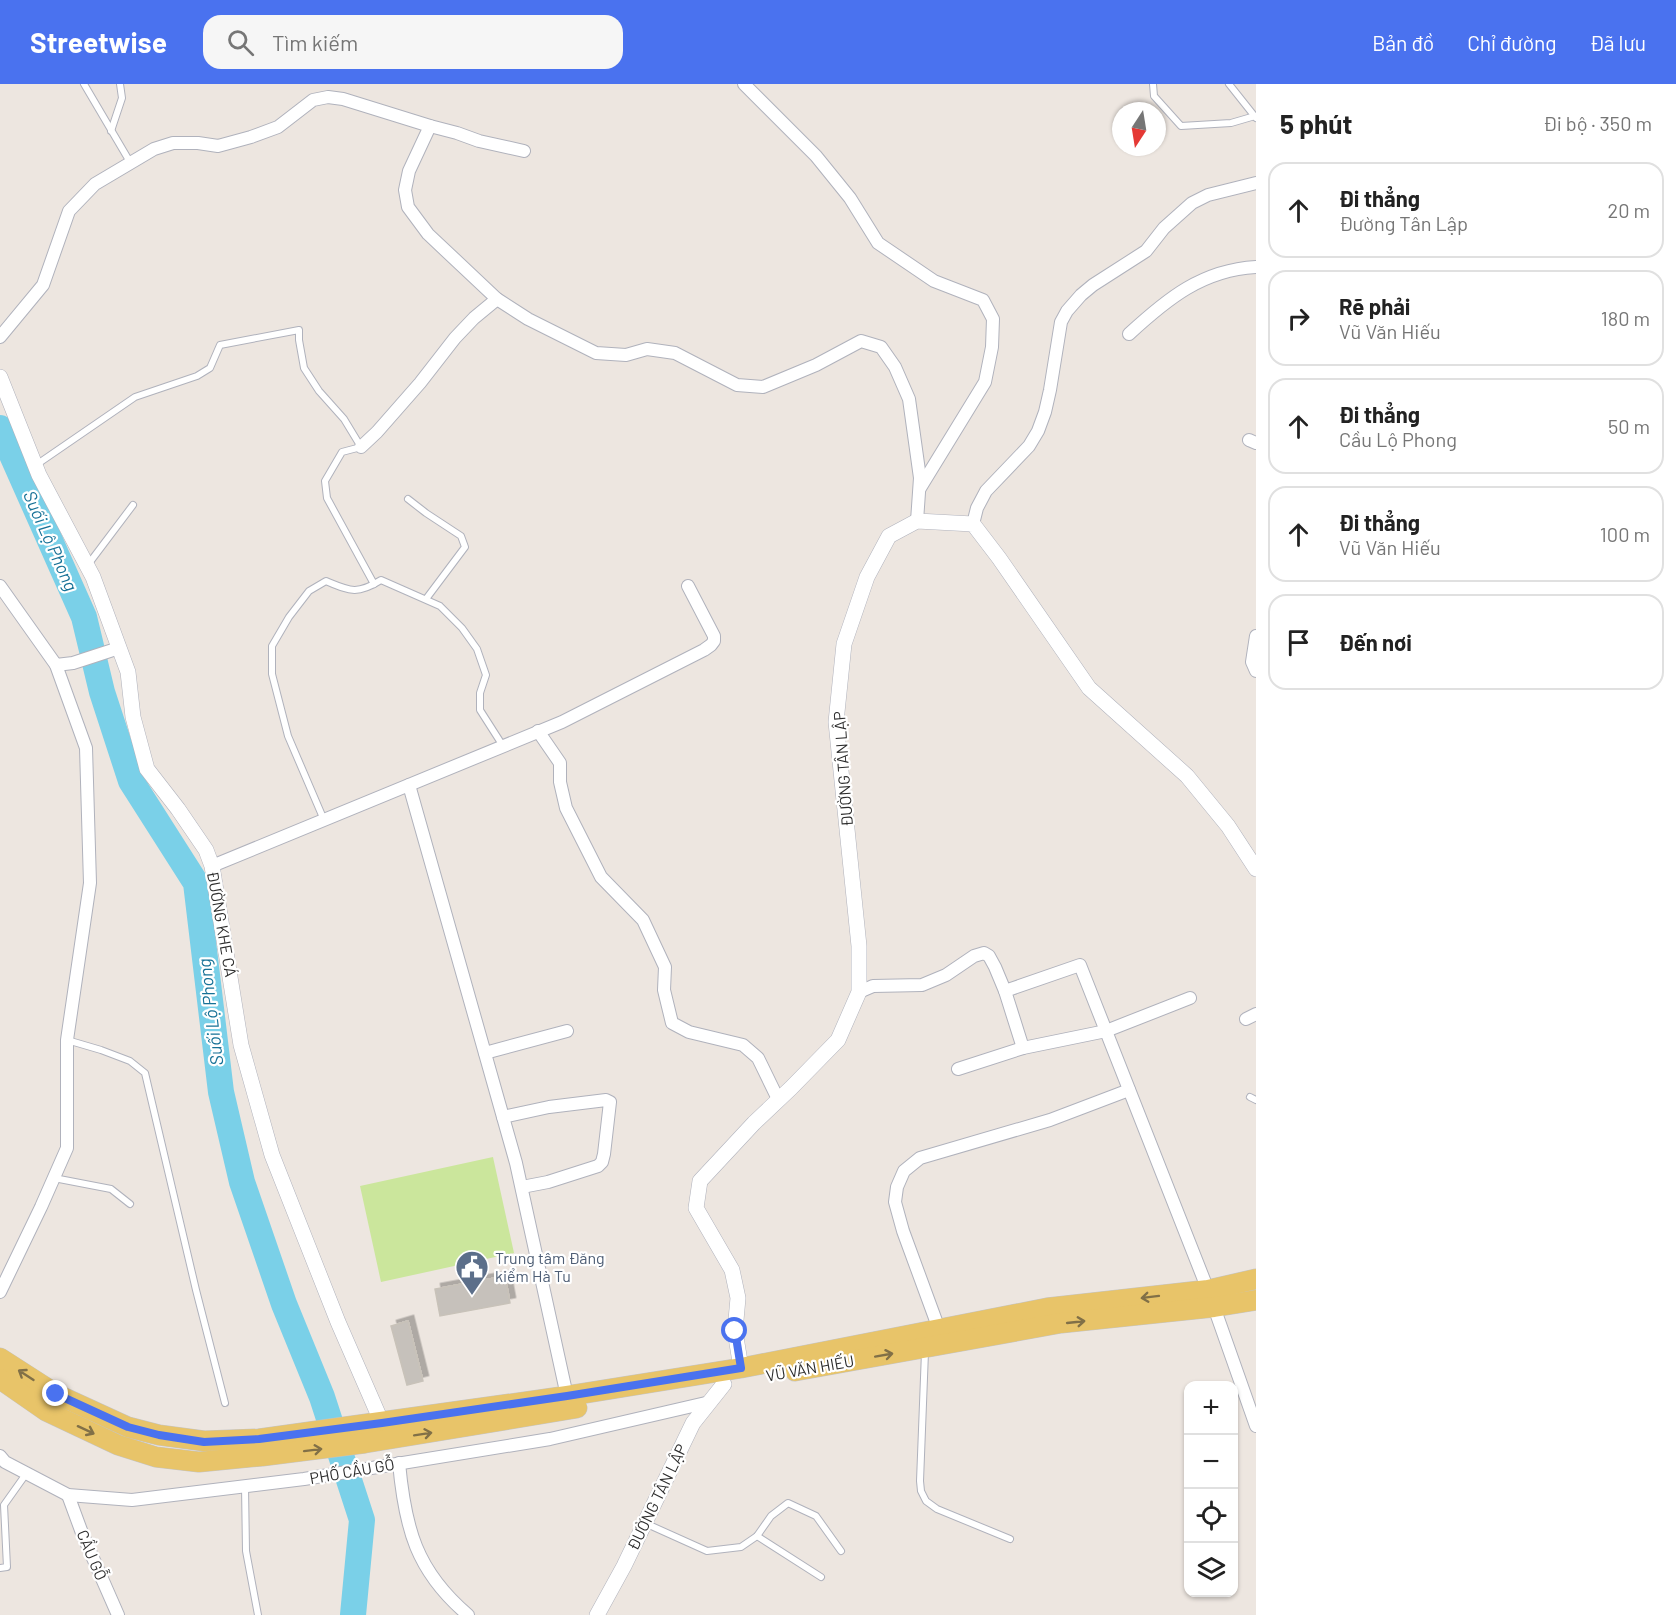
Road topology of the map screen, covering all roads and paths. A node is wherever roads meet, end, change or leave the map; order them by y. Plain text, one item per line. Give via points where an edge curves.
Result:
1 (84, 84) edge
2 (120, 84) edge
3 (744, 84) edge
4 (1154, 84) edge
5 (1229, 84) edge
6 (1255, 117) edge
7 (430, 126) junction
8 (111, 131) junction
9 (524, 151) dead end
10 (130, 162) junction
11 (1256, 183) edge
12 (1256, 267) edge
13 (497, 299) junction
14 (1129, 334) dead end
15 (0, 337) edge
16 (0, 376) edge
17 (361, 447) junction
18 (36, 465) junction
19 (919, 489) junction
20 (408, 499) dead end
21 (133, 505) dead end
22 (916, 521) junction
23 (974, 524) junction
24 (87, 567) junction
25 (374, 585) junction
26 (0, 586) edge
27 (688, 586) dead end
28 (426, 599) junction
29 (1256, 636) edge
30 (119, 648) junction
31 (56, 665) junction
32 (1256, 672) edge
33 (538, 731) junction
34 (502, 746) junction
35 (409, 784) junction
36 (324, 820) junction
37 (212, 866) junction
38 (1256, 869) edge
39 (1005, 991) junction
40 (859, 992) junction
41 (1190, 998) dead end
42 (567, 1031) dead end
43 (1106, 1031) junction
44 (67, 1040) junction
45 (1023, 1048) junction
46 (485, 1053) junction
47 (957, 1069) dead end
48 (1129, 1090) junction
49 (778, 1100) junction
50 (503, 1117) junction
51 (54, 1178) junction
52 (522, 1188) junction
53 (130, 1204) dead end
54 (1256, 1279) edge
55 (0, 1292) edge
56 (1211, 1298) junction
57 (1256, 1300) edge
58 (939, 1329) junction
59 (925, 1348) junction
60 (0, 1358) edge
61 (741, 1368) junction
62 (0, 1379) edge
63 (724, 1384) junction
64 (567, 1396) junction
65 (710, 1402) junction
66 (225, 1403) dead end
67 (1256, 1426) edge
68 (371, 1430) junction
69 (261, 1448) junction
70 (0, 1456) edge
71 (399, 1463) junction
72 (27, 1473) junction
73 (245, 1486) junction
74 (68, 1495) junction
75 (645, 1523) junction
76 (757, 1536) junction
77 (1010, 1539) dead end
78 (841, 1551) dead end
79 (0, 1568) edge
80 (821, 1577) dead end
81 (118, 1615) edge
82 (258, 1615) edge
83 (468, 1615) edge
84 (597, 1615) edge

1 - 8 lane
2 - 8 lane via 122,98
3 - 19 street via 816,156 850,198 878,243 934,281 983,300 993,319 985,382
4 - 6 lane via 1154,96 1181,126 1231,123
5 - 6 lane
7 - 9 street
7 - 10 street via 328,97 313,100 278,127 251,137 218,146 173,143
7 - 13 street via 409,171 405,190 408,207 428,234
8 - 10 lane
10 - 15 street via 95,184 69,211 43,285
11 - 23 street via 1192,203 1146,251 1080,295 1061,322 1050,390 1038,432 986,491
12 - 14 street via 1206,278 1178,293
13 - 17 street via 455,338
13 - 19 street via 596,353 626,354 647,349 675,353 737,385 763,387 861,341 881,347 909,399
16 - 18 street, ĐƯỜNG KHE CÁ
17 - 18 lane via 304,368 299,330 220,345 210,368 135,398
17 - 25 lane via 342,452 325,481 327,498
18 - 24 street, ĐƯỜNG KHE CÁ
19 - 22 street
20 - 28 lane via 461,536 465,547
21 - 24 lane
22 - 23 street
22 - 40 street, ĐƯỜNG TÂN LẬP via 889,536 867,577 844,644 836,722 859,946
23 - 38 street via 1089,688 1187,776 1228,826
24 - 30 street, ĐƯỜNG KHE CÁ
25 - 28 lane via 381,580
25 - 36 lane via 349,591 326,581 309,591 272,646 272,674 288,736
26 - 31 street
27 - 33 street via 714,636 711,645
28 - 34 lane via 440,606 477,649 486,675 480,710
29 - 32 street via 1252,662
30 - 31 street
30 - 37 street, ĐƯỜNG KHE CÁ via 128,672 147,769 206,850
31 - 44 street via 86,747 90,860
33 - 34 street
33 - 49 street via 560,763 566,807 600,877 643,920 665,967 664,990 672,1023 689,1032 743,1046 758,1058
34 - 35 street
35 - 36 street
35 - 46 street
36 - 37 street
37 - 68 street, ĐƯỜNG KHE CÁ via 242,1045 272,1155 333,1312
39 - 40 street via 993,961 984,953 928,983 873,986
39 - 43 street via 1080,965
39 - 45 street
40 - 49 street, ĐƯỜNG TÂN LẬP via 838,1040
41 - 43 street
42 - 46 street
43 - 45 street
43 - 48 street
44 - 51 street via 67,1148
44 - 66 lane via 130,1061 145,1073
45 - 47 street
46 - 50 street
48 - 56 street
48 - 58 street via 1050,1120 920,1158 904,1171 895,1202
49 - 61 street, ĐƯỜNG TÂN LẬP via 700,1181 696,1208 732,1270 738,1298 735,1331
50 - 52 street
50 - 52 street via 549,1107 610,1102 604,1154 598,1166
51 - 53 lane via 111,1189
51 - 55 street
52 - 64 street
54 - 56 main road, VŨ VĂN HIẾU
56 - 57 main road, VŨ VĂN HIẾU
56 -> 58 main road, VŨ VĂN HIẾU via 1047,1308
59 -> 56 main road, VŨ VĂN HIẾU
56 - 67 street
58 - 61 main road, VŨ VĂN HIẾU
63 -> 59 main road, VŨ VĂN HIẾU
59 - 77 lane via 921,1491 937,1509
69 -> 60 main road via 159,1435 128,1427 56,1394
61 - 64 main road, VŨ VĂN HIẾU
62 -> 69 main road via 46,1411 118,1445 156,1457 199,1462
63 - 65 street, ĐƯỜNG TÂN LẬP
68 -> 63 main road, VŨ VĂN HIẾU
64 - 68 main road, VŨ VĂN HIẾU
65 - 71 street, PHỐ CẦU GỖ via 550,1439
65 - 75 street, ĐƯỜNG TÂN LẬP via 693,1423
68 - 69 main road
70 - 72 street, PHỐ CẦU GỖ
71 - 73 street, PHỐ CẦU GỖ
71 - 83 street via 406,1518 418,1554 430,1576
72 - 74 street, PHỐ CẦU GỖ
72 - 79 lane via 4,1505 7,1567
73 - 74 street, PHỐ CẦU GỖ via 132,1500
73 - 82 lane via 246,1551
74 - 81 street, CẦU GỖ
75 - 76 lane via 708,1551 741,1547
75 - 84 street, ĐƯỜNG TÂN LẬP
76 - 78 lane via 771,1516 788,1503 816,1516
76 - 80 lane

